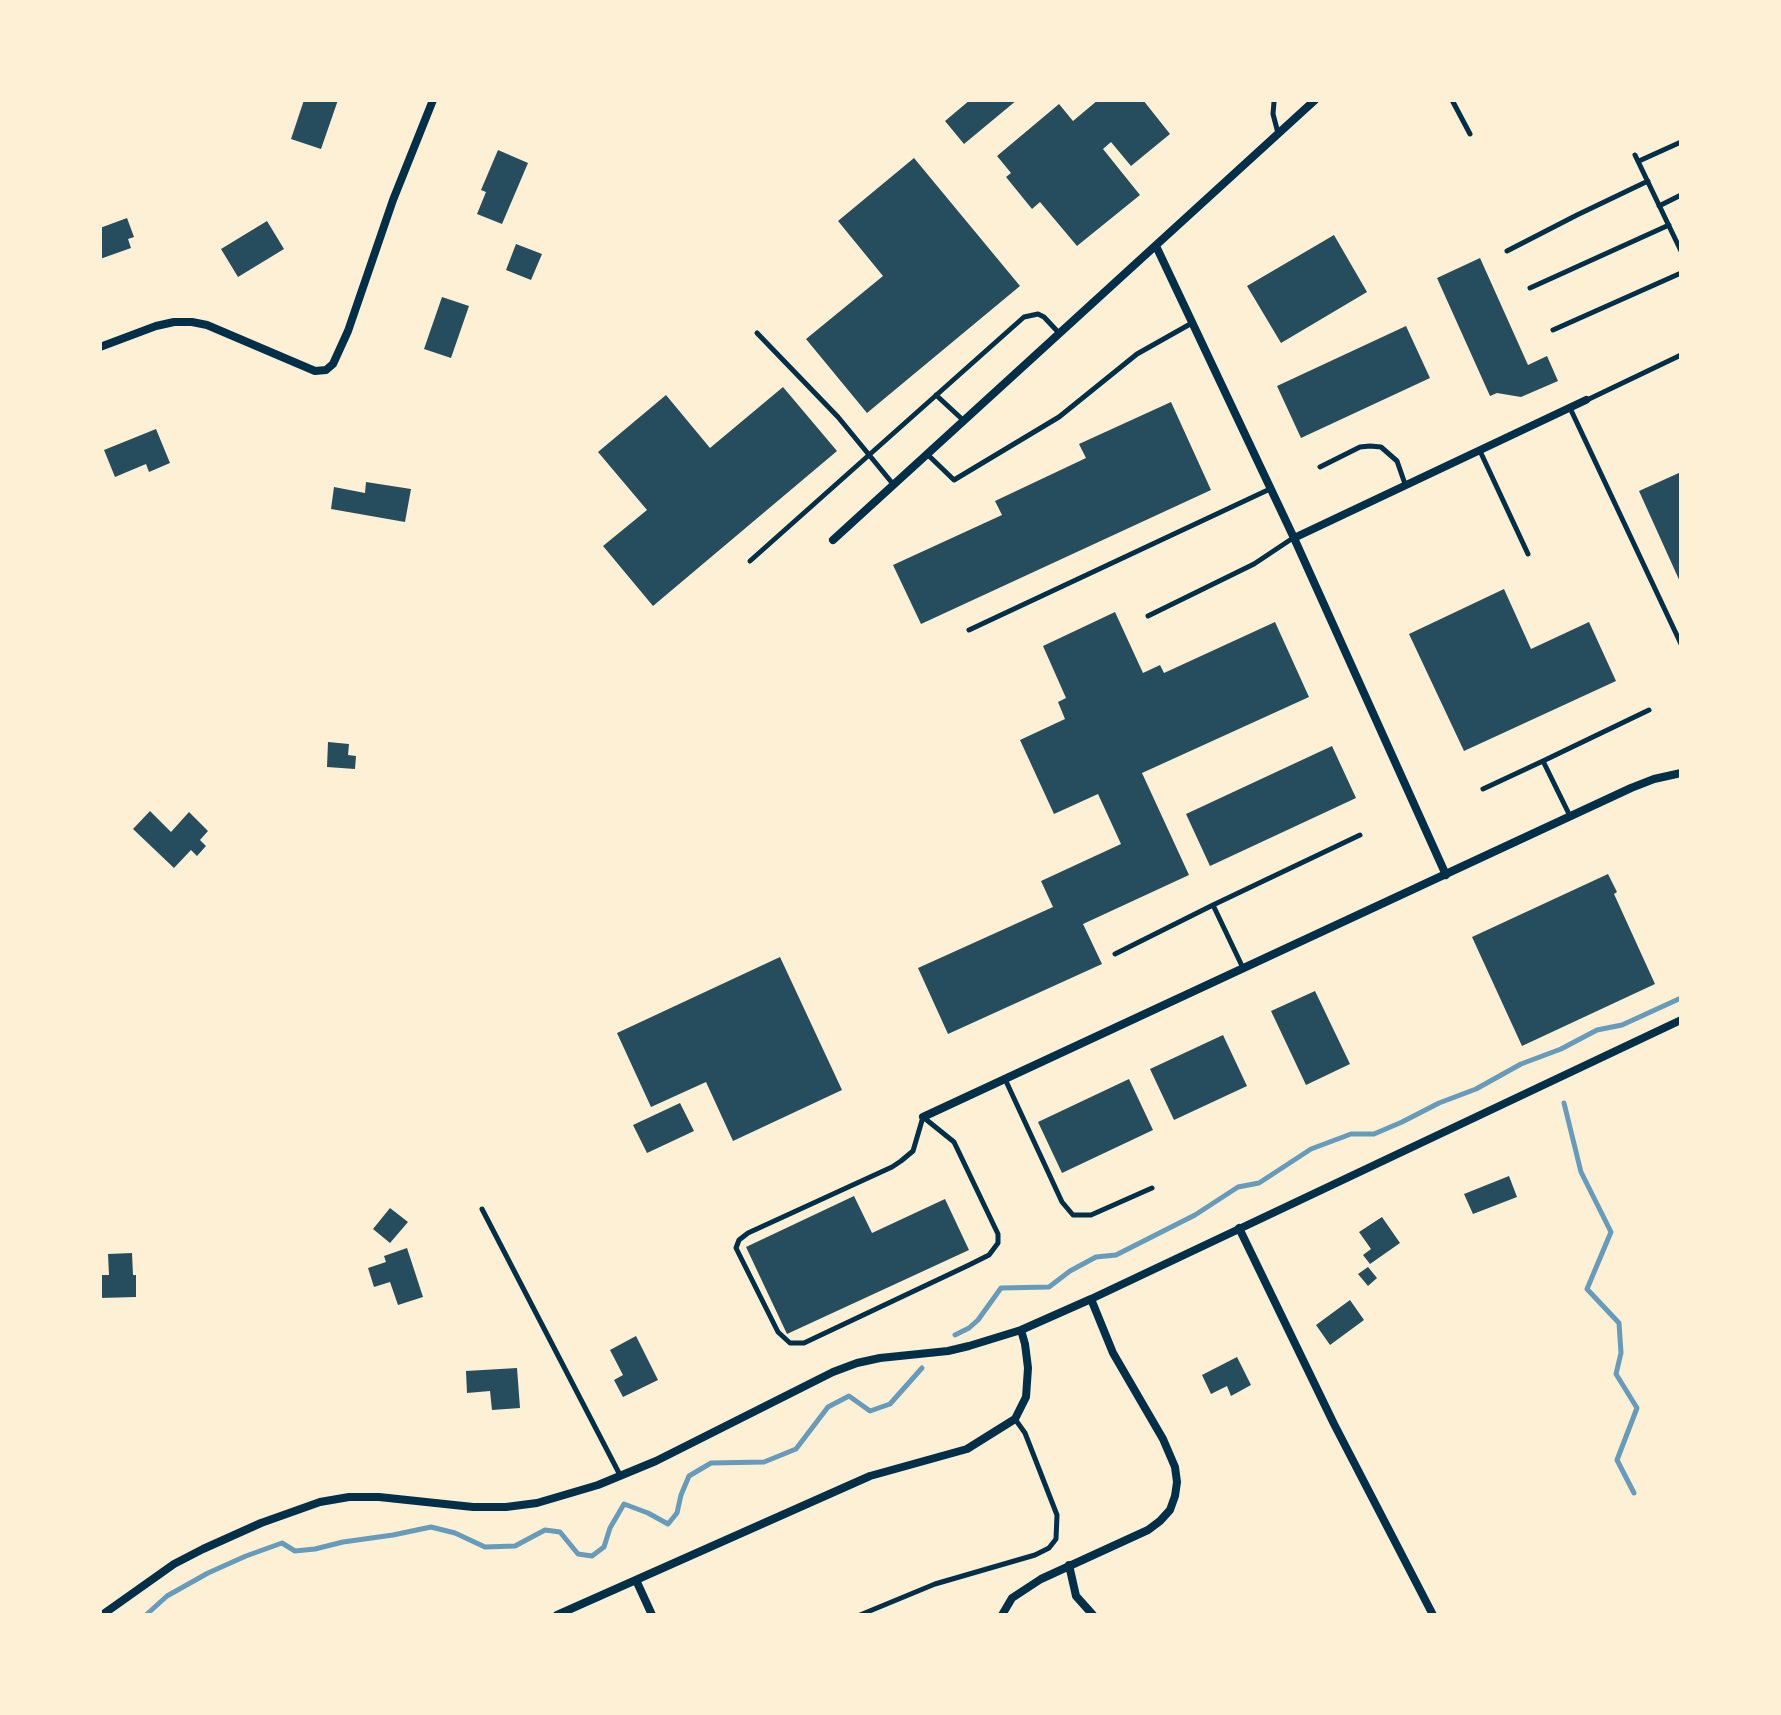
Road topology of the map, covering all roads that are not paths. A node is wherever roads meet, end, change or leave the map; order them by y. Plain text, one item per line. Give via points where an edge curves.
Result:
1 (433, 100) edge
2 (1315, 100) edge
3 (1452, 100) edge
4 (1274, 101) edge
5 (1279, 134) junction
6 (1470, 134) dead end
7 (1681, 142) edge
8 (1635, 155) dead end
9 (1639, 161) junction
10 (1648, 181) junction
11 (1681, 195) edge
12 (1659, 206) junction
13 (1669, 225) junction
14 (1156, 246) junction
15 (1681, 250) edge
16 (1507, 251) dead end
17 (1681, 273) edge
18 (1530, 288) dead end
19 (1192, 323) junction
20 (1553, 330) dead end
21 (757, 333) dead end
22 (1060, 334) junction
23 (100, 347) edge
24 (1681, 355) edge
25 (936, 395) junction
26 (1586, 400) joint
27 (1570, 408) junction
28 (964, 421) junction
29 (1480, 451) junction
30 (927, 454) junction
31 (869, 455) junction
32 (1320, 467) dead end
33 (894, 485) junction
34 (1406, 485) junction
35 (1271, 488) junction
36 (1294, 538) junction
37 (833, 540) dead end
38 (1528, 554) dead end
39 (750, 561) dead end
40 (1148, 616) dead end
41 (969, 630) dead end
42 (1681, 644) edge
43 (1649, 710) dead end
44 (1543, 761) junction
45 (1681, 773) edge
46 (1483, 789) dead end
47 (1570, 817) junction
48 (1360, 835) dead end
49 (1446, 875) junction
50 (1213, 905) junction
51 (1115, 954) dead end
52 (1244, 969) junction
53 (1681, 1020) edge
54 (1005, 1079) junction
55 (923, 1117) junction
56 (1152, 1188) dead end
57 (482, 1209) dead end
58 (1239, 1228) junction
59 (1091, 1299) junction
60 (1021, 1330) junction
61 (1015, 1419) junction
62 (621, 1476) junction
63 (1069, 1565) junction
64 (636, 1580) junction
65 (102, 1615) edge
66 (557, 1615) edge
67 (652, 1615) edge
68 (860, 1615) edge
69 (1002, 1615) edge
70 (1093, 1615) edge
71 (1433, 1615) edge

1 - 23 street via 348,331 326,370 315,371 192,322 156,326
2 - 5 street
3 - 6 lane
4 - 5 lane
5 - 14 street
7 - 9 lane
8 - 9 lane
9 - 10 lane
10 - 12 lane
10 - 16 lane
11 - 12 lane
12 - 13 lane
13 - 15 lane
13 - 18 lane
14 - 19 street
14 - 22 street
17 - 20 lane
19 - 30 lane via 1137,354 1059,417 954,480
19 - 35 street
21 - 31 lane
22 - 25 lane via 1038,314 1024,317
22 - 28 street
24 - 26 lane
25 - 28 lane
25 - 31 lane
26 - 27 street
27 - 29 street
27 - 42 lane
28 - 30 street
29 - 34 street
29 - 38 lane
30 - 33 street
31 - 33 lane
31 - 39 lane
32 - 34 lane via 1360,447 1381,447 1397,461
33 - 37 street
34 - 36 street
35 - 36 street
35 - 41 lane
36 - 40 lane via 1254,564
36 - 49 street
43 - 44 lane
44 - 46 lane
44 - 47 lane
45 - 47 street via 1654,779
47 - 49 street
48 - 50 lane
49 - 52 street
50 - 51 lane
50 - 52 lane
52 - 54 street
53 - 58 street
54 - 55 street
54 - 56 lane via 1062,1202 1073,1215 1091,1215
55 - 55 lane via 954,1142 998,1243 989,1255 969,1265 804,1343 790,1343 778,1332 736,1248 739,1240 901,1161 913,1151
57 - 62 lane
58 - 59 street
58 - 71 street
59 - 60 street
59 - 63 street via 1113,1353 1163,1439 1177,1482 1170,1510 1160,1521
60 - 61 street via 1028,1368 1026,1397
60 - 62 street via 948,1351 857,1363
61 - 64 street via 967,1449 870,1476
61 - 68 lane via 1057,1515 1056,1539 1049,1548 935,1584
62 - 65 street via 568,1495 506,1507 379,1497 320,1502 174,1564
63 - 69 street via 1012,1598
63 - 70 street via 1076,1596
64 - 66 street
64 - 67 street

